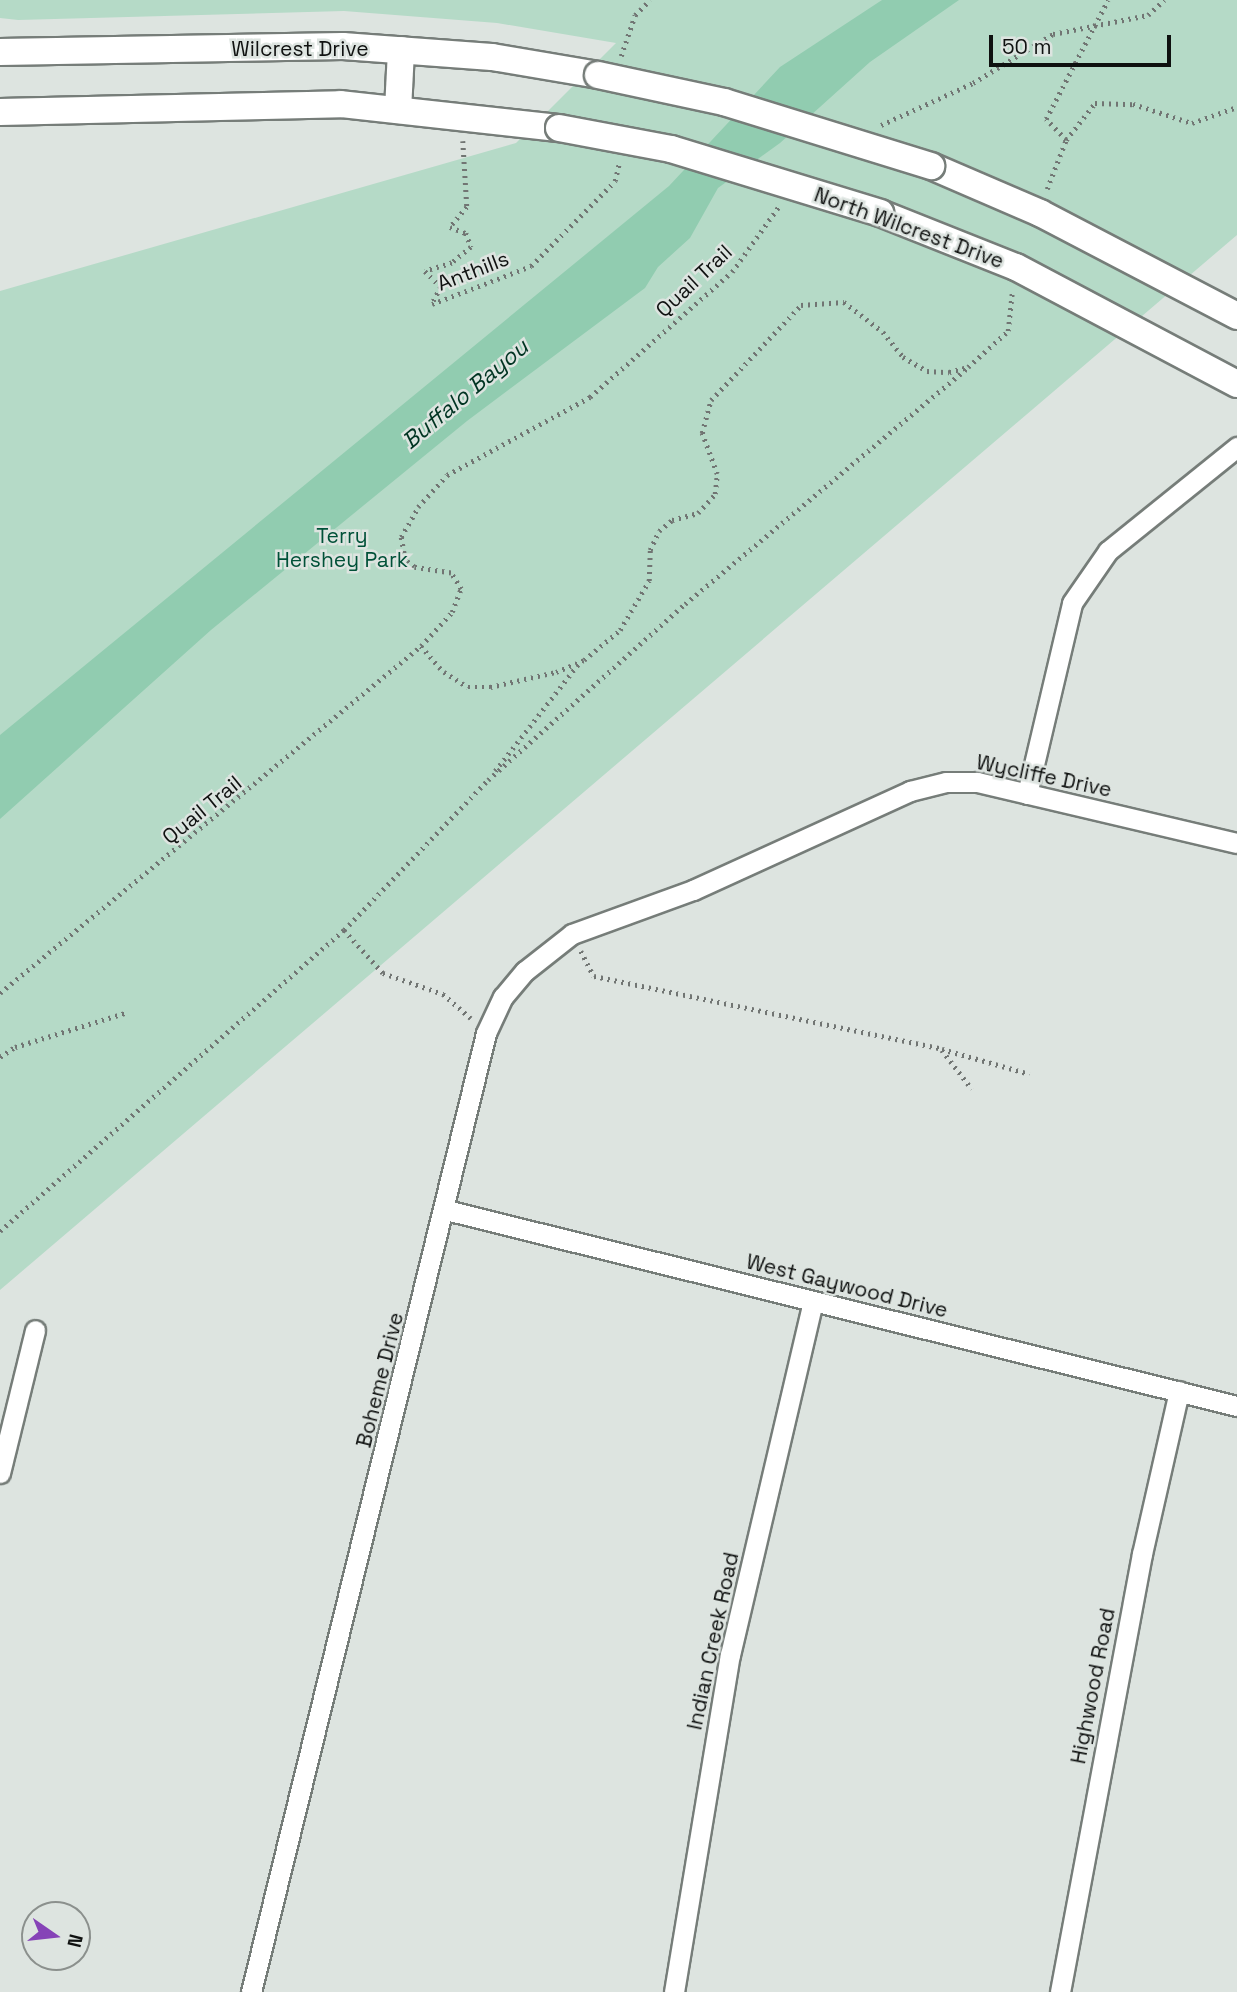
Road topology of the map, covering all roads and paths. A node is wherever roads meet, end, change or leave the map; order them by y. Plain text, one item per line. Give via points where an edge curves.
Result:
1 (650, 0) edge
2 (1108, 0) edge
3 (1164, 0) edge
4 (1091, 28) junction
5 (401, 50) junction
6 (0, 52) edge
7 (625, 53) junction
8 (634, 58) dead end
9 (598, 75) junction
10 (1237, 107) edge
11 (398, 110) junction
12 (0, 112) edge
13 (463, 117) junction
14 (872, 131) dead end
15 (1066, 141) junction
16 (626, 156) dead end
17 (788, 198) dead end
18 (1040, 214) junction
19 (1016, 268) junction
20 (1237, 316) edge
21 (968, 367) junction
22 (1237, 384) edge
23 (1237, 447) edge
24 (421, 646) junction
25 (581, 661) junction
26 (488, 780) junction
27 (1027, 794) junction
28 (1237, 843) edge
29 (692, 890) joint
30 (344, 930) junction
31 (572, 934) junction
32 (0, 993) edge
33 (128, 1012) dead end
34 (486, 1033) junction
35 (942, 1049) junction
36 (0, 1057) edge
37 (1030, 1074) dead end
38 (972, 1089) dead end
39 (446, 1210) junction
40 (0, 1231) edge
41 (813, 1302) junction
42 (35, 1330) dead end
43 (1180, 1391) junction
44 (1237, 1406) edge
45 (0, 1473) edge
46 (251, 1992) edge
47 (674, 1992) edge
48 (1060, 1992) edge

1 - 7 path via 635,15
2 - 4 path
3 - 4 path via 1149,15
4 - 14 path via 1053,34 973,83
4 - 15 path via 1046,119
5 - 6 main road, Wilcrest Drive via 343,46
5 - 9 main road, Wilcrest Drive via 492,57
5 - 11 main road
7 - 8 path
7 - 9 path
9 - 18 main road, bridge via 723,102 931,166
10 - 15 path via 1192,123 1133,104 1095,103
11 - 12 main road via 341,104
11 - 13 main road
13 - 16 path, Anthills via 467,207 450,227 466,233 471,247 452,263 425,271 441,287 432,304 531,266 615,181
13 - 19 main road, North Wilcrest Drive, bridge via 559,128 671,149 880,212
15 - 18 path
17 - 24 path, Quail Trail via 732,272 590,397 447,475 418,507 401,537 405,560 414,567 451,573 461,589 452,612
18 - 20 main road
19 - 21 path via 1010,280 1014,304 1008,331
19 - 22 main road, North Wilcrest Drive
21 - 25 path via 927,370 904,357 883,331 844,302 801,305 711,400 702,433 717,474 715,494 698,513 672,520 659,531 638,604 620,630
21 - 26 path via 685,604
23 - 27 street via 1108,551 1072,603
24 - 25 path via 444,672 468,687 520,684
24 - 32 path, Quail Trail
25 - 26 path
26 - 30 path
27 - 28 street, Wycliffe Drive
27 - 29 street, Wycliffe Drive via 977,782 909,791
29 - 31 street, Boheme Drive
30 - 34 path via 383,973 443,994
30 - 40 path
31 - 34 street, Boheme Drive via 525,971 503,997
31 - 35 path via 594,975
33 - 36 path via 15,1047
34 - 39 street, Boheme Drive
35 - 37 path
35 - 38 path
39 - 41 street, West Gaywood Drive
39 - 46 street, Boheme Drive
41 - 43 street, West Gaywood Drive
41 - 47 street, Indian Creek Road via 730,1655
42 - 45 street
43 - 44 street, West Gaywood Drive
43 - 48 street, Highwood Road via 1142,1554

